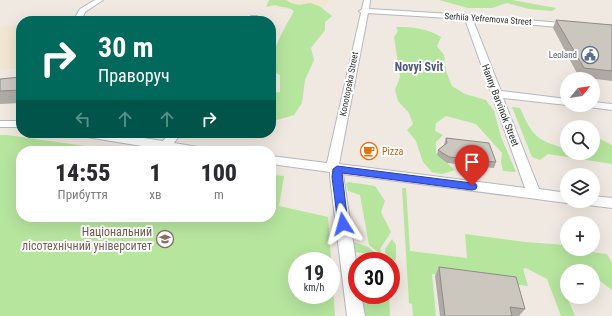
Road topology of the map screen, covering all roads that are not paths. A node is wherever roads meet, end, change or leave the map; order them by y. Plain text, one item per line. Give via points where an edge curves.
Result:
1 (100, 0) edge
2 (366, 0) edge
3 (363, 11) junction
4 (78, 16) edge
5 (468, 17) junction
6 (581, 27) edge
7 (497, 94) junction
8 (560, 101) edge
9 (600, 106) edge
10 (612, 107) edge
11 (0, 124) edge
12 (16, 124) edge
13 (115, 138) edge
14 (159, 146) edge
15 (276, 161) edge
16 (335, 169) junction
17 (534, 194) junction
18 (560, 197) edge
19 (600, 201) edge
20 (612, 203) edge
21 (356, 316) edge

1 - 4 street
2 - 3 street, Konotopska Street
3 - 5 street, Serhiia Yefremova Street
3 - 16 street, Konotopska Street via 333,160
5 - 6 street, Serhiia Yefremova Street
5 - 7 street, Hanny Barvinok Street
7 - 8 street
7 - 17 street, Hanny Barvinok Street
9 - 10 street
11 - 12 street
13 - 14 street
15 - 16 street
16 - 17 street
16 - 21 street, Konotopska Street
17 - 18 street
19 - 20 street

